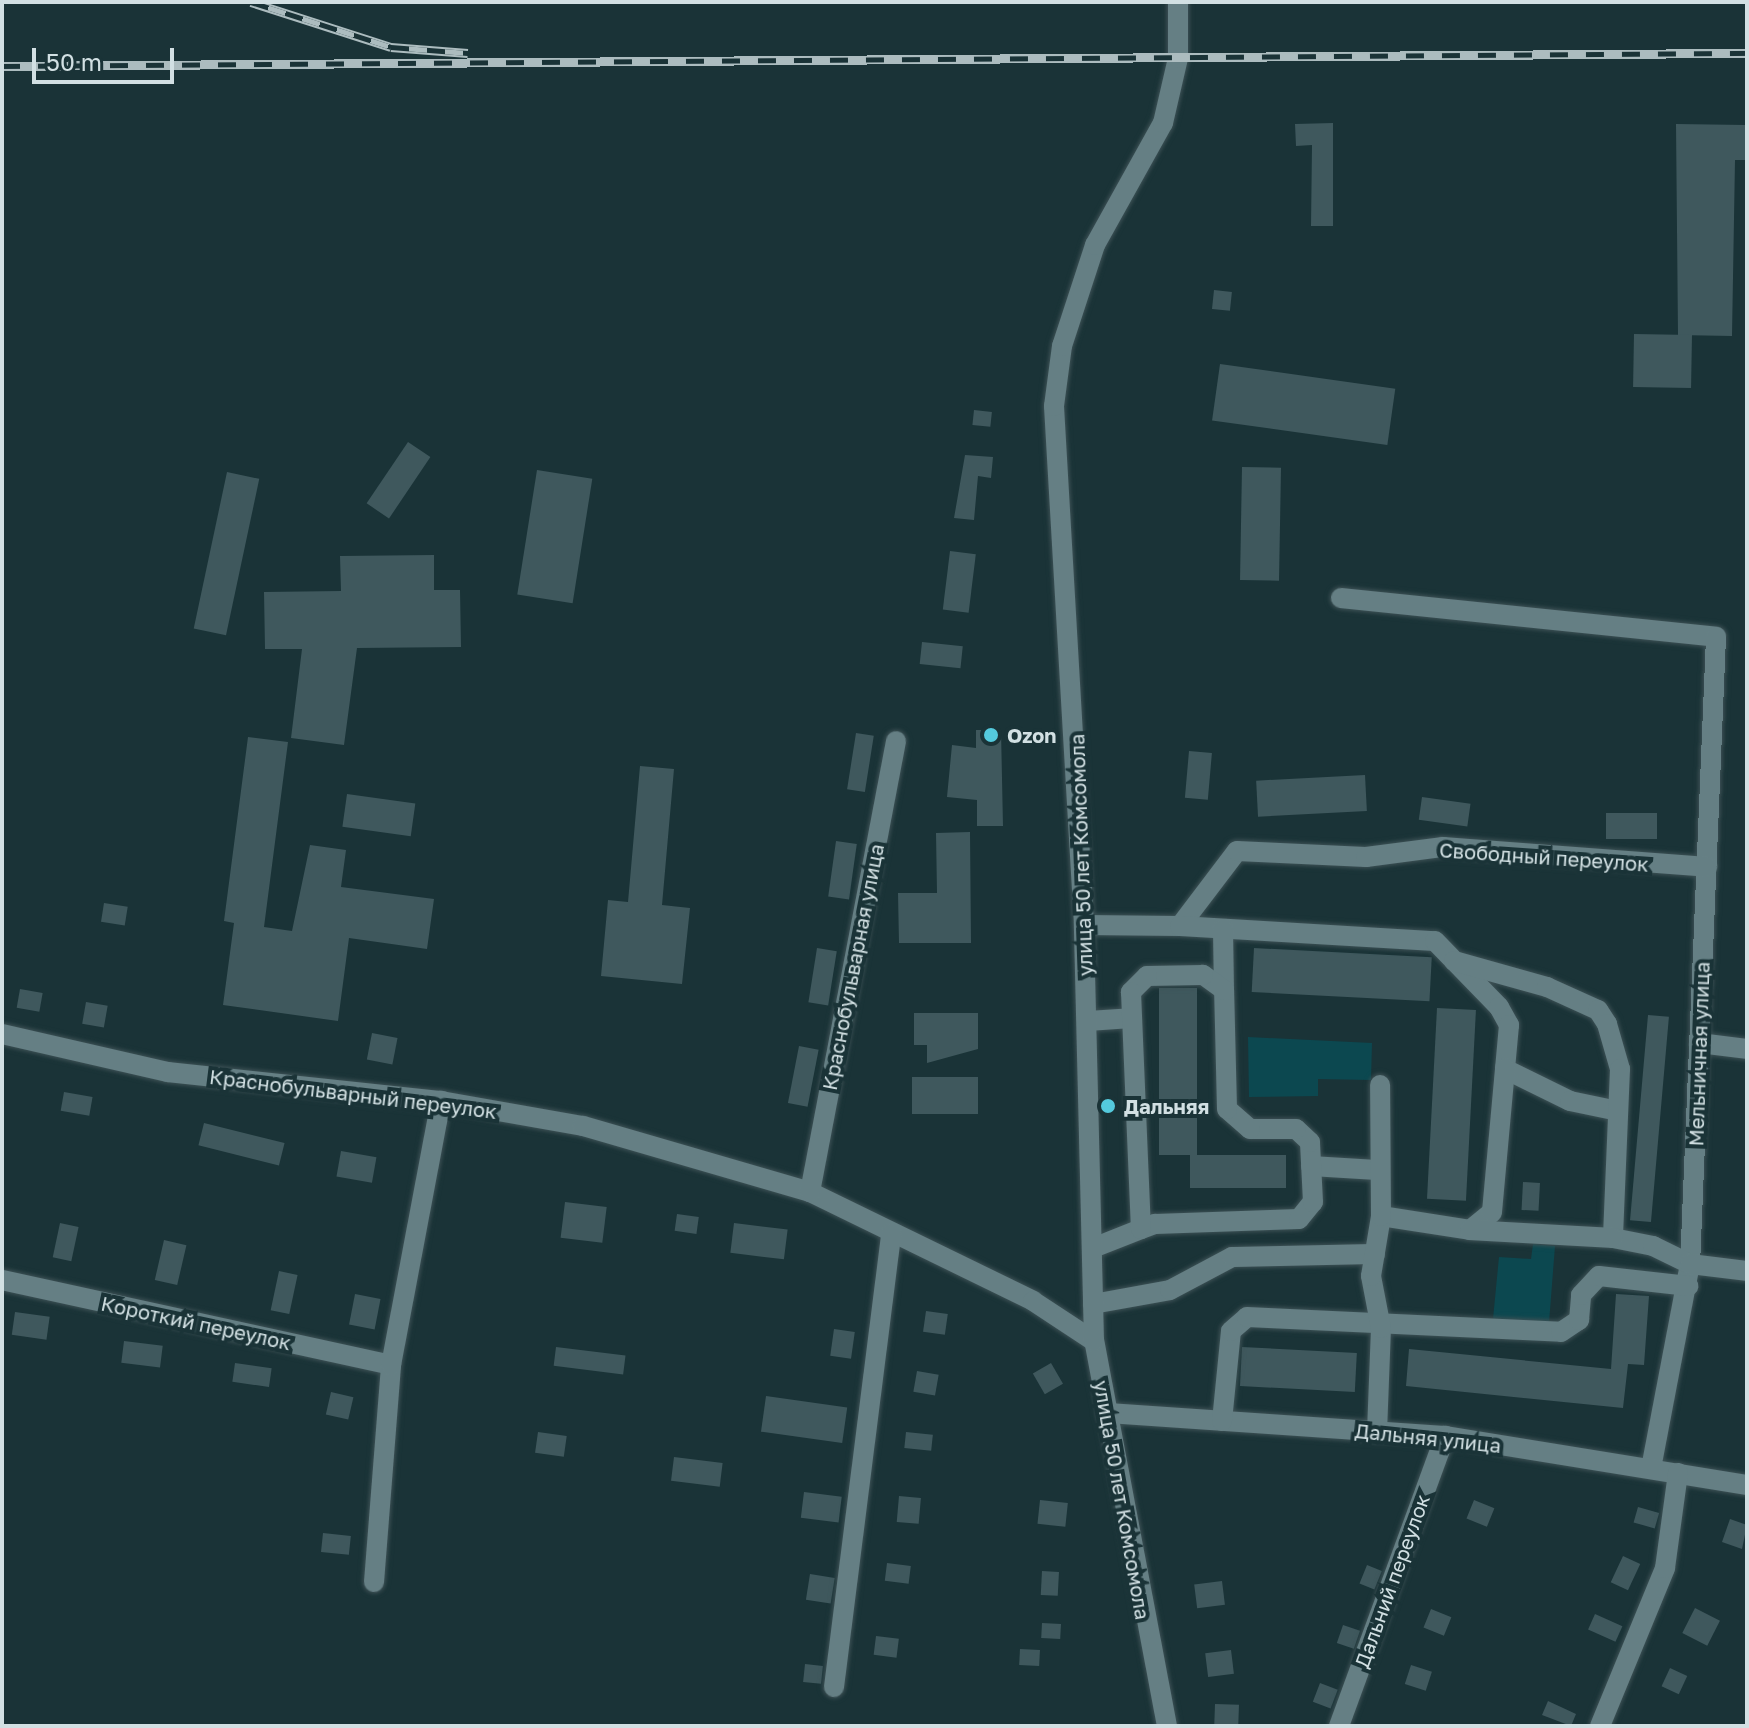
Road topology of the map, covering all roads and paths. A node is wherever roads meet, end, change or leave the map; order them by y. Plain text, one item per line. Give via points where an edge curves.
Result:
1 (1178, 2) edge
2 (1341, 598) dead end
3 (896, 741) dead end
4 (1707, 867) junction
5 (1084, 925) junction
6 (1180, 926) junction
7 (1223, 929) junction
8 (1454, 961) junction
9 (1224, 990) junction
10 (1132, 1018) junction
11 (1087, 1021) junction
12 (2, 1034) edge
13 (1699, 1043) junction
14 (1747, 1049) edge
15 (1505, 1069) junction
16 (1380, 1085) dead end
17 (441, 1101) junction
18 (1618, 1111) junction
19 (1311, 1166) junction
20 (1377, 1170) junction
21 (810, 1192) junction
22 (1381, 1216) junction
23 (1141, 1229) junction
24 (1470, 1230) junction
25 (891, 1234) junction
26 (1613, 1238) junction
27 (1093, 1248) junction
28 (1375, 1254) junction
29 (1690, 1264) junction
30 (1747, 1271) edge
31 (2, 1280) edge
32 (1688, 1286) junction
33 (1093, 1304) junction
34 (1381, 1328) junction
35 (1094, 1341) junction
36 (391, 1365) junction
37 (1107, 1413) junction
38 (1222, 1421) junction
39 (1377, 1432) junction
40 (1445, 1436) junction
41 (1651, 1468) junction
42 (1678, 1473) junction
43 (1747, 1485) edge
44 (374, 1582) dead end
45 (834, 1687) dead end
46 (1167, 1726) edge
47 (1339, 1726) edge
48 (1600, 1726) edge

1 - 5 street, улица 50 лет Комсомола via 1178,58 1163,123 1095,245 1062,346 1054,406
2 - 4 street, Мельничная улица via 1716,637
3 - 21 street, Краснобульварная улица
4 - 6 street, Свободный переулок via 1443,847 1366,857 1237,851
4 - 13 street, Мельничная улица
5 - 6 street
5 - 11 street, улица 50 лет Комсомола
6 - 7 street
7 - 8 street via 1435,941
7 - 9 street
8 - 15 street via 1509,1025
8 - 18 street via 1547,987 1598,1010 1620,1069
9 - 10 street via 1203,975 1147,976 1131,992
9 - 19 street via 1227,1109 1250,1129 1296,1129 1310,1142
10 - 11 street
10 - 23 street
11 - 27 street, улица 50 лет Комсомола
12 - 17 street, Краснобульварный переулок via 168,1072
13 - 14 street
13 - 29 street, Мельничная улица
15 - 18 street via 1570,1101
15 - 24 street via 1492,1212
16 - 20 street
17 - 21 street, Краснобульварный переулок via 583,1126
17 - 36 street
18 - 26 street
19 - 20 street
19 - 23 street via 1313,1202 1299,1219
20 - 22 street
21 - 25 street, Краснобульварный переулок
22 - 24 street
22 - 28 street
23 - 27 street
24 - 26 street
25 - 35 street, Краснобульварный переулок via 1033,1301
25 - 45 street
26 - 29 street via 1653,1246
27 - 33 street, улица 50 лет Комсомола
28 - 33 street via 1232,1257 1170,1290
28 - 34 street
29 - 30 street
29 - 32 street, Мельничная улица
31 - 36 street, Короткий переулок
32 - 34 street via 1599,1276 1581,1295 1579,1320 1561,1332
32 - 41 street, Мельничная улица
33 - 35 street, улица 50 лет Комсомола
34 - 38 street via 1247,1317 1231,1331
34 - 39 street
35 - 37 street, улица 50 лет Комсомола
36 - 44 street
37 - 38 street, Дальняя улица
37 - 46 street, улица 50 лет Комсомола
38 - 39 street, Дальняя улица
39 - 40 street, Дальняя улица
40 - 41 street, Дальняя улица
40 - 47 street, Дальний переулок
41 - 42 street, Дальняя улица
42 - 43 street, Дальняя улица
42 - 48 street via 1665,1568

